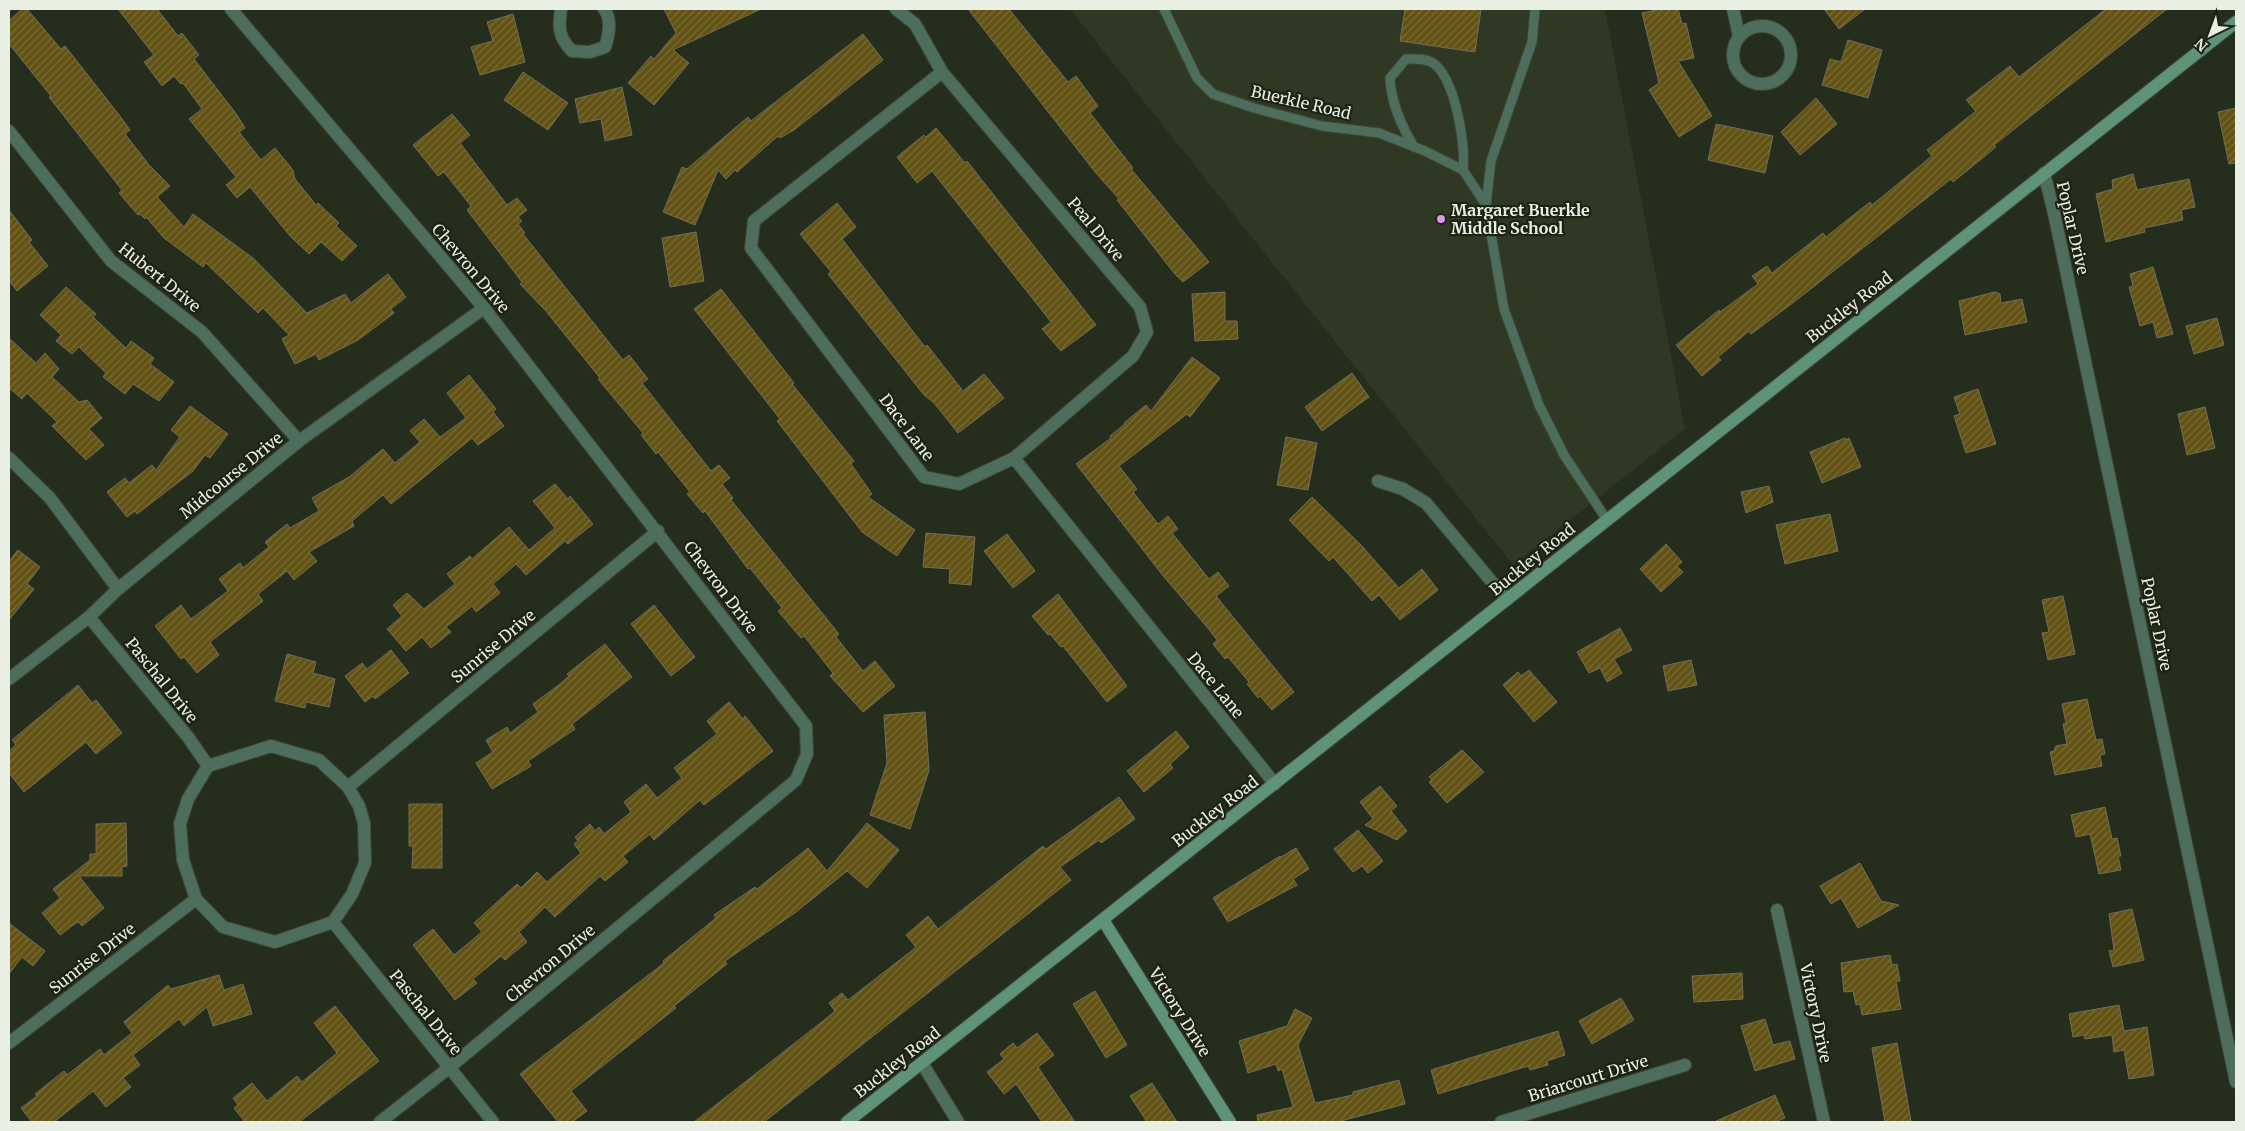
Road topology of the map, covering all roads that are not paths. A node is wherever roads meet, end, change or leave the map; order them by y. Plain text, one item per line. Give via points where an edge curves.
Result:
1 (231, 9) edge
2 (561, 9) edge
3 (604, 9) edge
4 (896, 9) edge
5 (1164, 9) edge
6 (1535, 9) edge
7 (1733, 9) edge
8 (2236, 22) edge
9 (1739, 36) junction
10 (942, 72) junction
11 (9, 131) edge
12 (1414, 147) junction
13 (1463, 170) junction
14 (2044, 173) junction
15 (1486, 205) junction
16 (484, 308) junction
17 (298, 441) junction
18 (9, 458) edge
19 (1014, 458) junction
20 (1378, 481) dead end
21 (1607, 520) junction
22 (658, 531) junction
23 (118, 590) junction
24 (1507, 600) junction
25 (89, 617) junction
26 (9, 679) edge
27 (208, 766) junction
28 (1275, 784) junction
29 (348, 787) junction
30 (196, 899) junction
31 (1777, 910) dead end
32 (1103, 920) junction
33 (334, 922) junction
34 (9, 1043) edge
35 (922, 1063) junction
36 (1685, 1065) dead end
37 (450, 1067) junction
38 (2236, 1082) edge
39 (380, 1122) edge
40 (493, 1122) edge
41 (847, 1122) edge
42 (958, 1122) edge
43 (1230, 1122) edge
44 (1501, 1122) edge
45 (1824, 1122) edge

1 - 16 street, Chevron Drive
2 - 3 street via 562,40 572,52 590,52 605,47 609,34
4 - 10 street, Peal Drive via 915,24
5 - 12 lane, Buerkle Road via 1197,78 1213,94 1322,126 1379,133
6 - 15 lane via 1532,42 1491,161
7 - 9 street
8 - 14 street, Buckley Road
9 - 9 street via 1734,45 1734,64 1746,79 1764,84 1782,77 1788,69 1791,51 1782,34 1765,26 1755,26
10 - 19 street, Peal Drive via 1140,307 1148,332 1133,356
10 - 19 street, Dace Lane via 754,221 751,248 924,477 959,484
11 - 17 street, Hubert Drive via 111,261 202,332
12 - 13 lane, Buerkle Road
12 - 13 lane via 1391,94 1390,78 1406,59 1432,63 1446,76 1465,154
13 - 15 lane
14 - 21 street, Buckley Road
14 - 38 street, Poplar Drive
15 - 21 lane via 1504,309 1539,405 1564,455
16 - 17 street, Midcourse Drive
16 - 22 street, Chevron Drive
17 - 23 street, Midcourse Drive
18 - 23 street via 50,498
19 - 28 street, Dace Lane
20 - 24 street via 1403,489 1426,503
21 - 24 street, Buckley Road
22 - 29 street, Sunrise Drive
22 - 37 street, Chevron Drive via 806,726 803,763 796,780
23 - 25 street, Midcourse Drive
24 - 28 street, Buckley Road
25 - 26 street, Midcourse Drive
25 - 27 street, Paschal Drive
27 - 29 street via 271,746 318,760
27 - 30 street via 188,799 180,824 183,860
28 - 32 street, Buckley Road
29 - 33 street via 364,823 365,863 352,894
30 - 33 street via 223,927 275,942
30 - 34 street, Sunrise Drive
31 - 45 street, Victory Drive
32 - 35 street, Buckley Road
32 - 43 street, Victory Drive
33 - 37 street, Paschal Drive
35 - 41 street, Buckley Road
35 - 42 street
36 - 44 street, Briarcourt Drive
37 - 39 street, Chevron Drive
37 - 40 street, Paschal Drive

